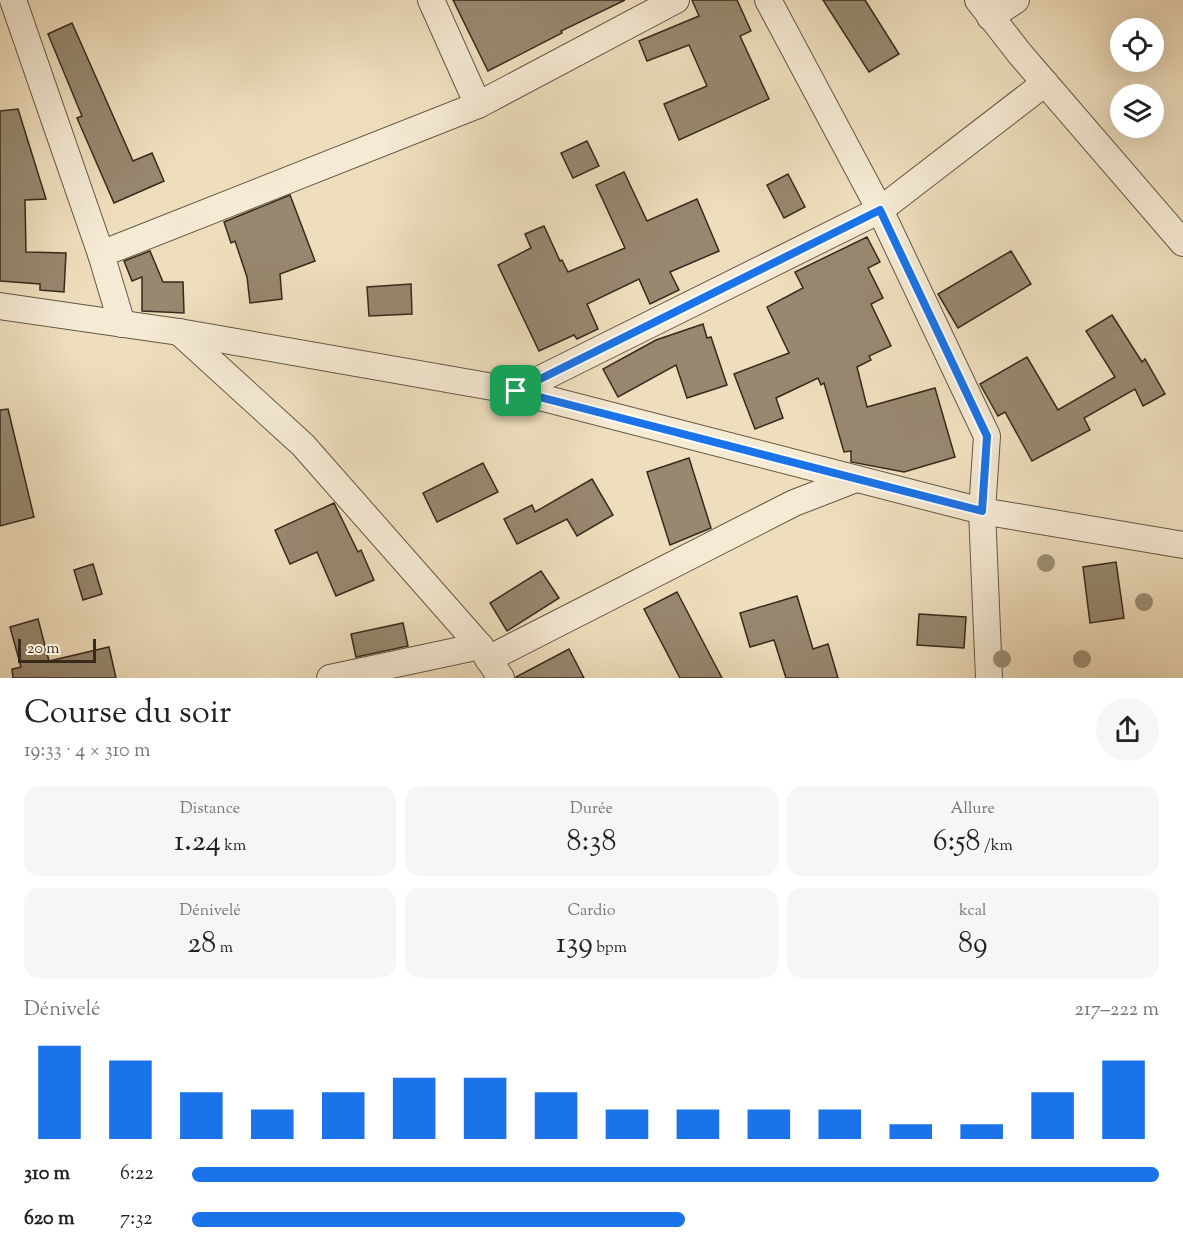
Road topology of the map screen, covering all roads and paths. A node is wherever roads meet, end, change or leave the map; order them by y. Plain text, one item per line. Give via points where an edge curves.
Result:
1 (431, 0) edge
2 (676, 0) edge
3 (768, 0) edge
4 (1016, 0) edge
5 (10, 7) edge
6 (984, 9) edge
7 (1045, 83) junction
8 (478, 105) junction
9 (880, 210) junction
10 (1183, 243) edge
11 (101, 254) junction
12 (0, 306) edge
13 (122, 324) junction
14 (179, 332) junction
15 (516, 391) junction
16 (856, 478) junction
17 (982, 511) junction
18 (1183, 545) edge
19 (490, 661) edge
20 (330, 678) edge
21 (989, 678) edge

1 - 8 street
2 - 8 street
3 - 9 street
4 - 6 street
5 - 11 street
6 - 7 street
7 - 9 street
7 - 10 street
8 - 11 street
9 - 15 street
9 - 17 street via 987,436
11 - 13 street
12 - 13 street
13 - 14 street
14 - 15 street
14 - 19 street via 303,445
15 - 16 street
16 - 17 street
16 - 19 street via 794,503
17 - 18 street
17 - 21 street
19 - 20 street

